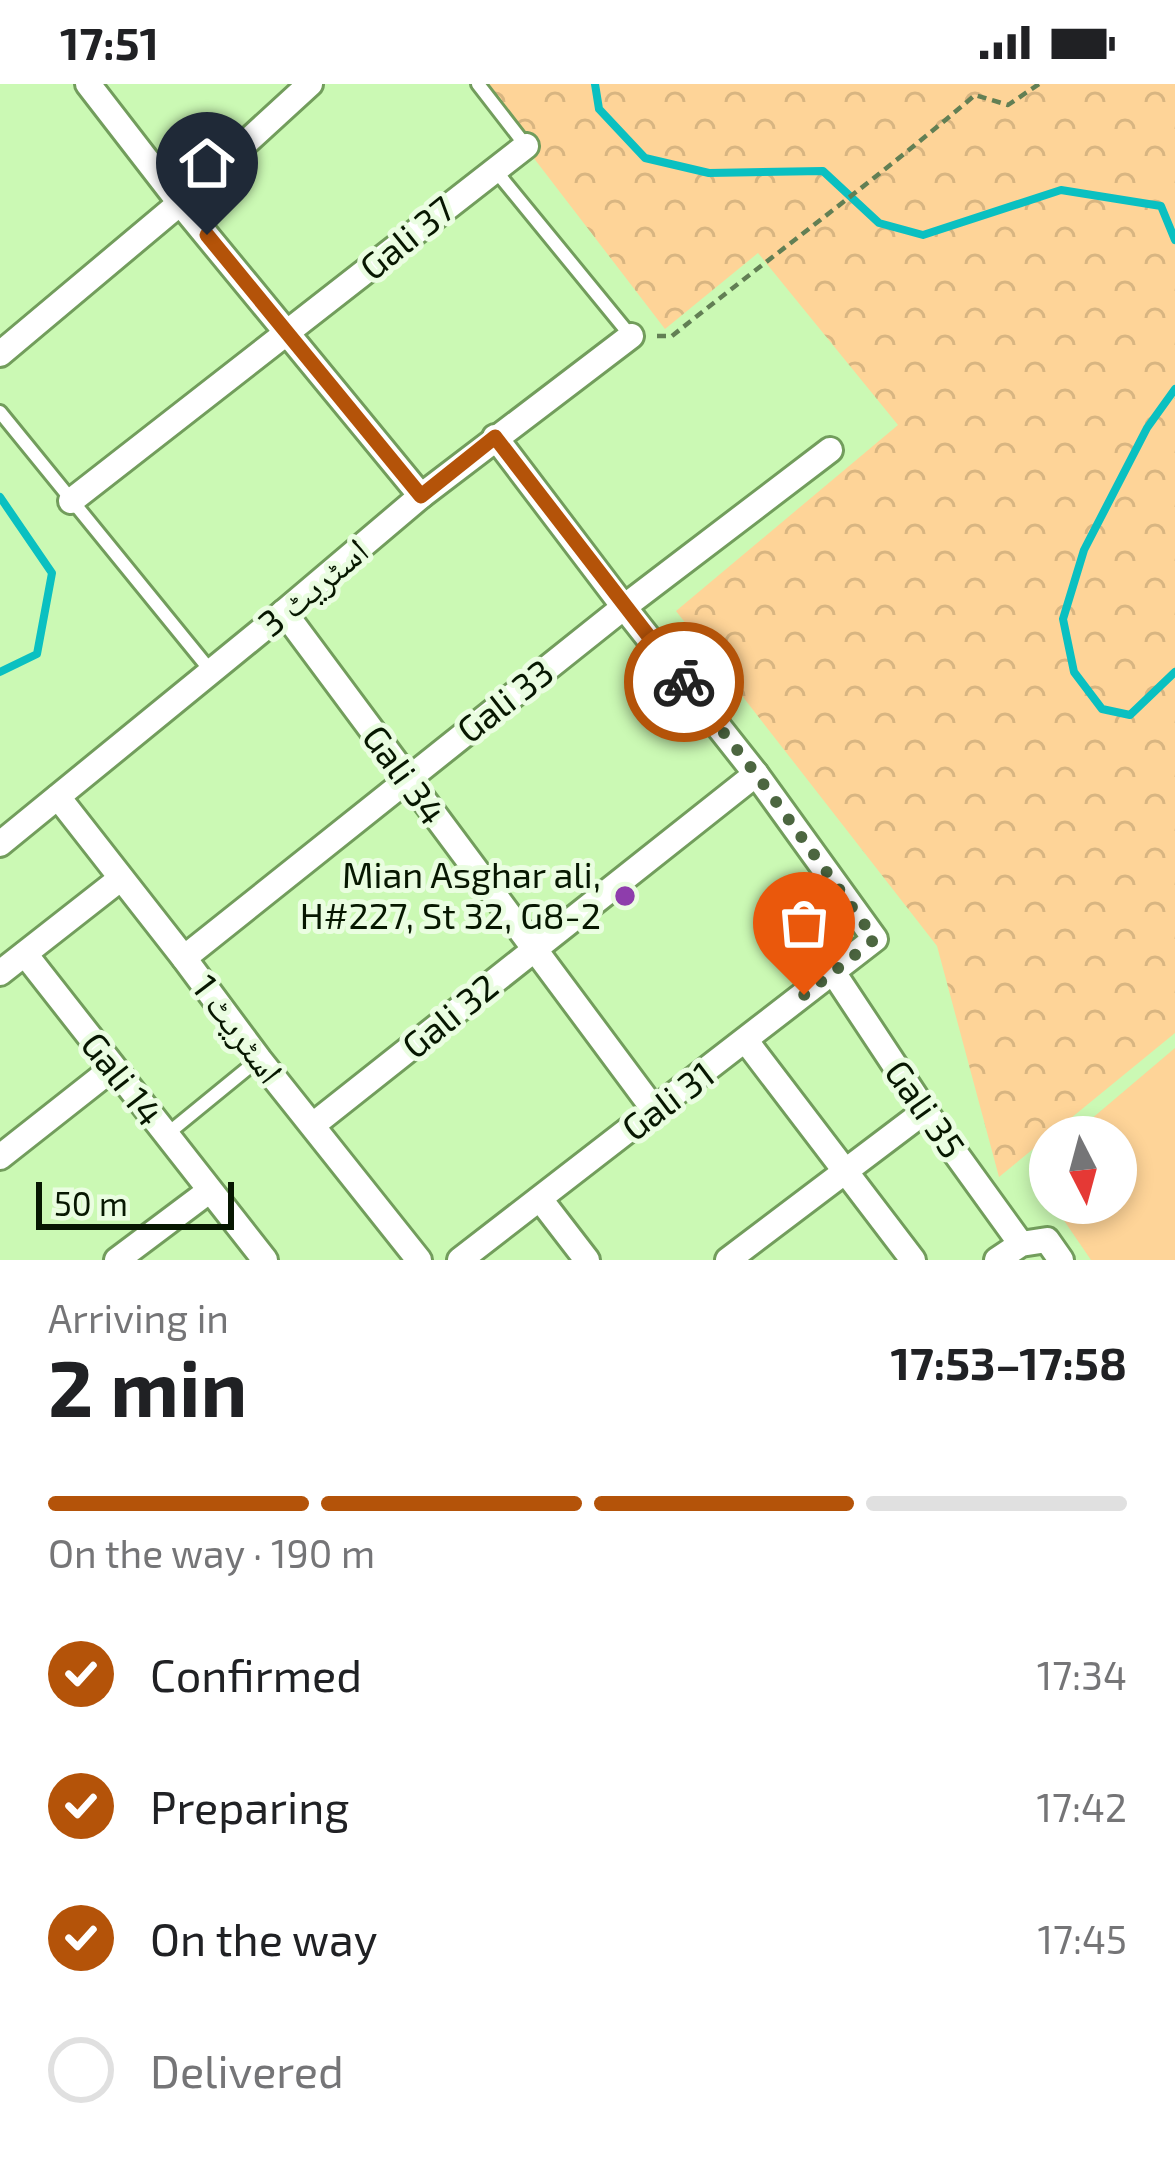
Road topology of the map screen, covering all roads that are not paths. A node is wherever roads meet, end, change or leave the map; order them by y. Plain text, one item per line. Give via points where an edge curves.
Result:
1 (88, 84) edge
2 (310, 84) edge
3 (478, 84) edge
4 (526, 146) joint
5 (494, 168) junction
6 (180, 203) junction
7 (289, 333) junction
8 (631, 336) joint
9 (0, 354) edge
10 (0, 412) edge
11 (495, 437) junction
12 (830, 450) dead end
13 (421, 496) junction
14 (71, 501) junction
15 (624, 608) junction
16 (284, 612) junction
17 (210, 670) junction
18 (756, 774) junction
19 (407, 779) junction
20 (58, 797) junction
21 (0, 844) edge
22 (120, 879) junction
23 (533, 950) junction
24 (25, 954) junction
25 (184, 958) junction
26 (833, 972) junction
27 (0, 973) edge
28 (746, 1041) junction
29 (259, 1059) junction
30 (113, 1068) junction
31 (655, 1111) junction
32 (926, 1111) junction
33 (313, 1125) junction
34 (165, 1136) junction
35 (0, 1157) edge
36 (846, 1170) junction
37 (208, 1191) junction
38 (540, 1199) junction
39 (1021, 1244) junction
40 (117, 1260) edge
41 (265, 1260) edge
42 (419, 1260) edge
43 (460, 1260) edge
44 (587, 1260) edge
45 (728, 1260) edge
46 (913, 1260) edge
47 (997, 1260) edge
48 (1061, 1260) edge

1 - 6 street
2 - 6 street
3 - 4 lane
4 - 5 street, Gali 37
5 - 7 street, Gali 37
5 - 8 lane
6 - 7 street
6 - 9 street
7 - 13 street
7 - 14 street, Gali 37
8 - 11 street, اسٹریٹ 3
10 - 14 lane
11 - 13 street, اسٹریٹ 3
11 - 15 street
12 - 15 street, Gali 33
13 - 16 street, اسٹریٹ 3
14 - 17 lane
15 - 18 street
15 - 19 street, Gali 33
16 - 17 street, اسٹریٹ 3
16 - 19 street, Gali 34
17 - 20 street, اسٹریٹ 3
18 - 23 street, Gali 32
18 - 26 street, Gali 31 via 875,939
19 - 23 street, Gali 34
19 - 25 street, Gali 33
20 - 21 street, اسٹریٹ 3
20 - 22 street, اسٹریٹ 1
22 - 24 street
22 - 25 street, اسٹریٹ 1
23 - 31 street, Gali 34
23 - 33 street, Gali 32
24 - 27 street
24 - 30 street, Gali 14
25 - 29 street, اسٹریٹ 1
26 - 28 street, Gali 31
26 - 32 street, Gali 35
28 - 31 street, Gali 31
28 - 36 street
29 - 33 street, اسٹریٹ 1
29 - 34 lane
30 - 34 street, Gali 14
30 - 35 street
31 - 38 street, Gali 31
32 - 36 street
32 - 39 street, Gali 35
33 - 42 street, اسٹریٹ 1
34 - 37 street, Gali 14
36 - 45 street
36 - 46 street
37 - 40 street
37 - 41 street, Gali 14
38 - 43 street, Gali 31
38 - 44 street
39 - 47 street
39 - 48 street via 1047,1240

